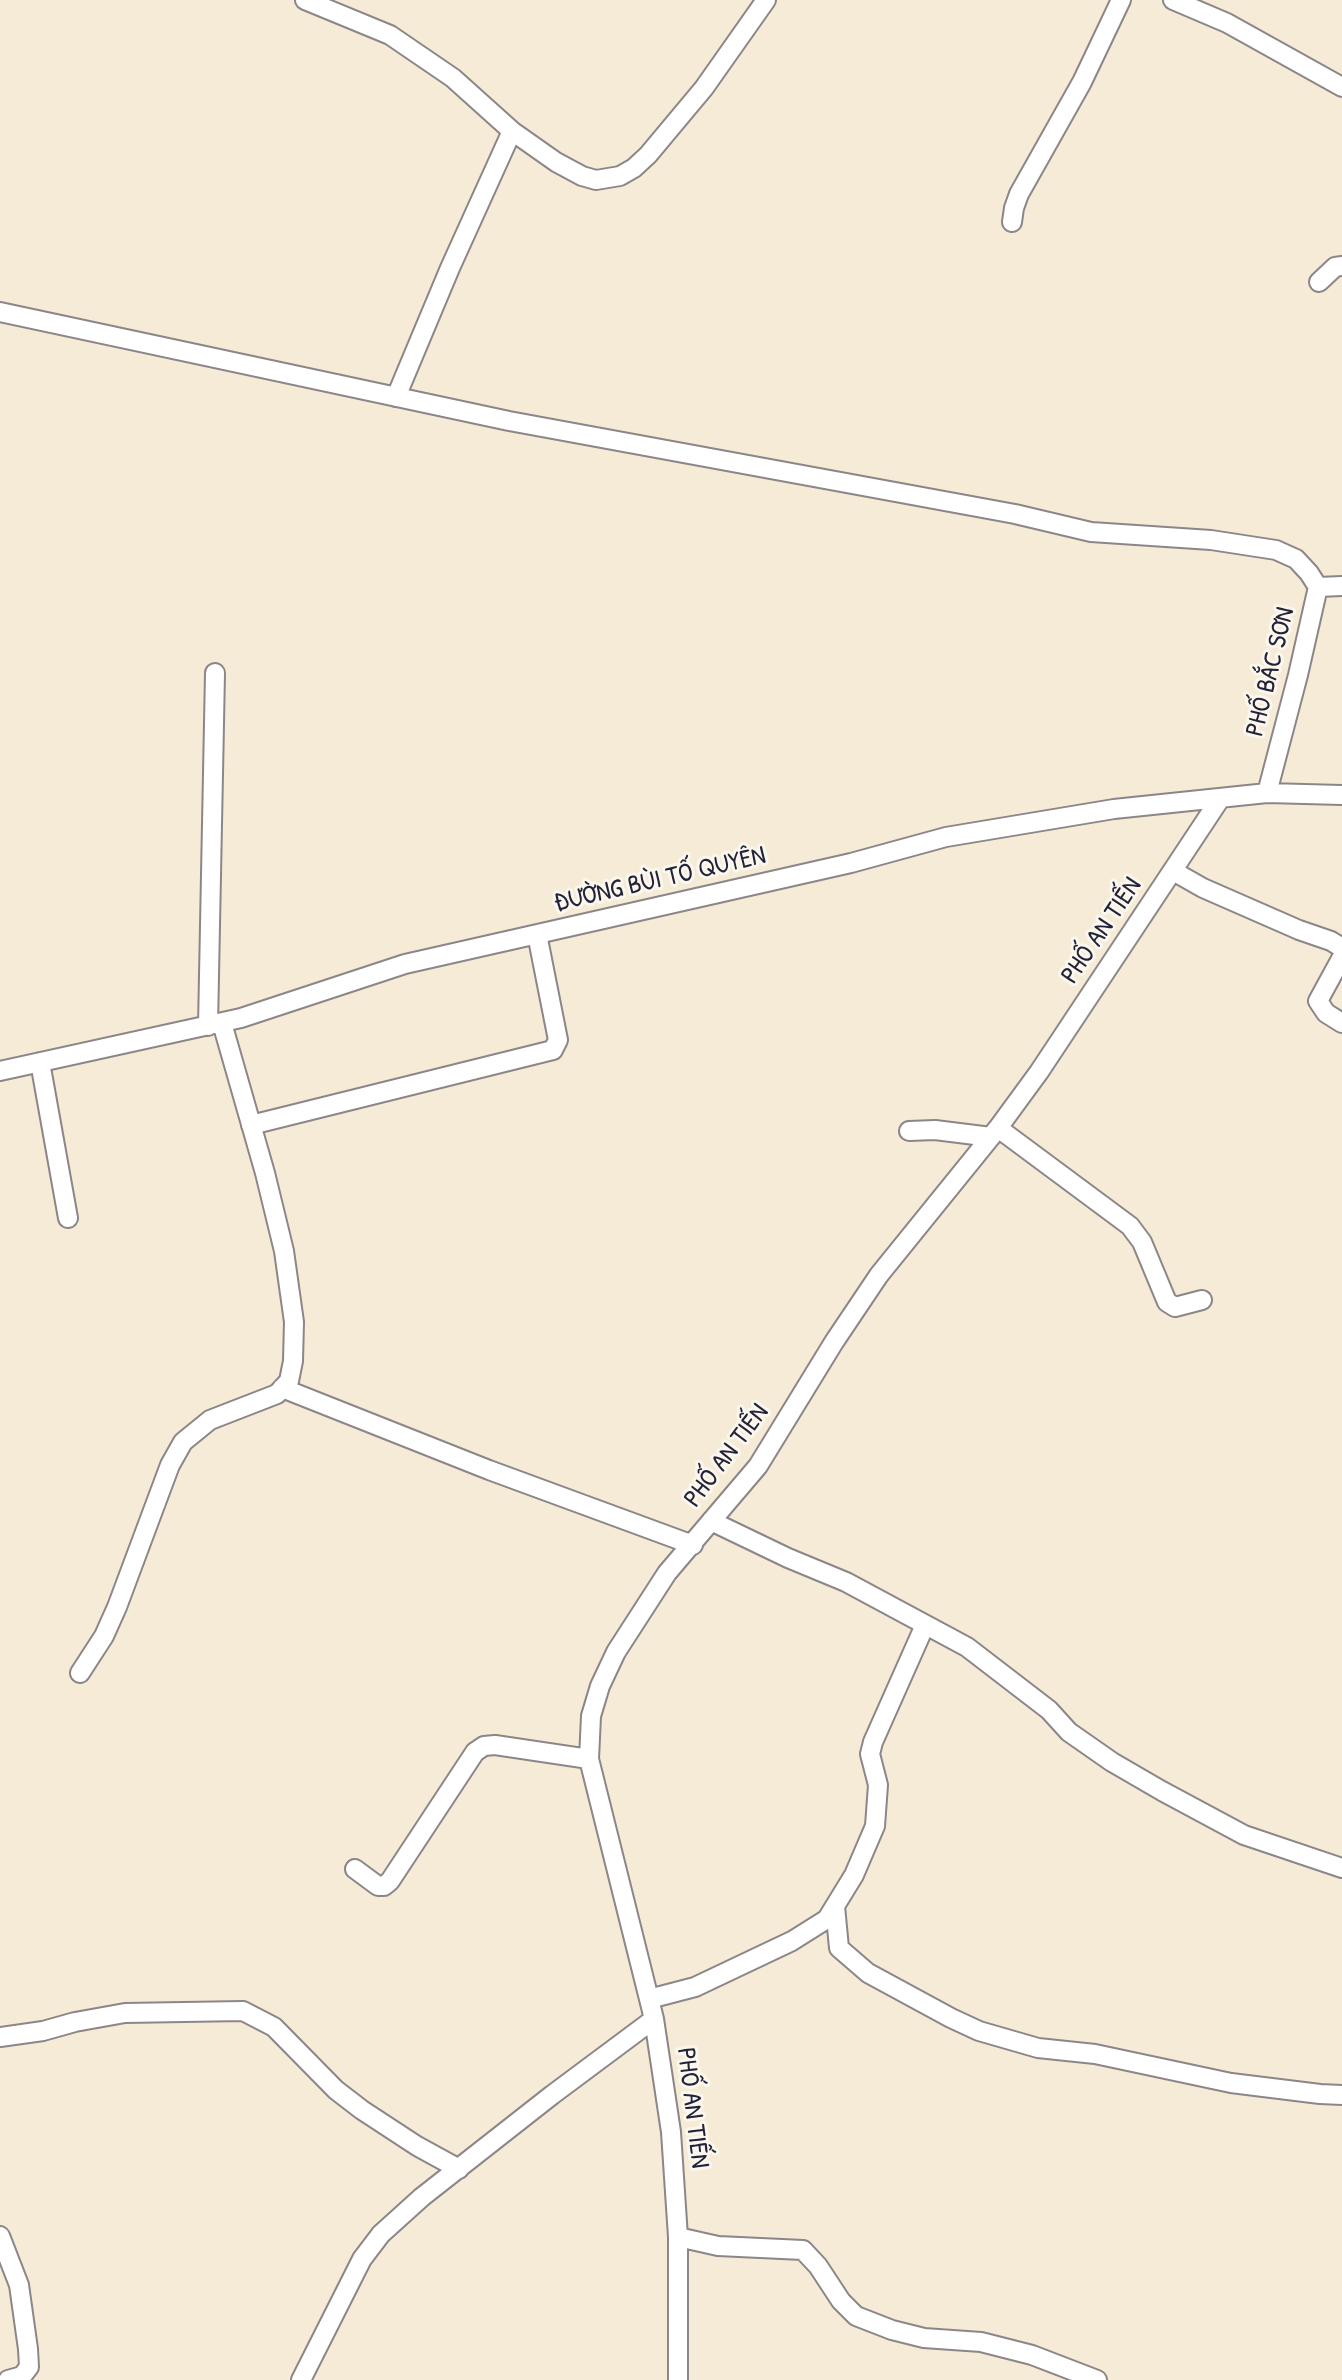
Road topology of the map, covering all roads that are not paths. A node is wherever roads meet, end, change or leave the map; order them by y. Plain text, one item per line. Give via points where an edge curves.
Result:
1 (305, 0) edge
2 (766, 0) edge
3 (1121, 0) edge
4 (1173, 0) edge
5 (1342, 87) edge
6 (512, 131) junction
7 (1012, 222) dead end
8 (1342, 266) edge
9 (1319, 282) dead end
10 (0, 312) edge
11 (396, 397) junction
12 (1342, 586) edge
13 (1318, 587) junction
14 (215, 673) dead end
15 (1267, 793) junction
16 (1342, 795) edge
17 (1220, 799) junction
18 (1173, 871) junction
19 (537, 934) junction
20 (1342, 948) edge
21 (1342, 957) edge
22 (1342, 1023) edge
23 (215, 1024) junction
24 (40, 1062) junction
25 (0, 1071) edge
26 (251, 1125) junction
27 (909, 1131) dead end
28 (994, 1133) junction
29 (68, 1218) dead end
30 (1202, 1300) dead end
31 (282, 1388) junction
32 (711, 1521) junction
33 (693, 1545) junction
34 (925, 1625) junction
35 (80, 1673) dead end
36 (589, 1759) junction
37 (1342, 1868) edge
38 (355, 1869) dead end
39 (835, 1906) junction
40 (649, 1999) junction
41 (654, 2019) junction
42 (0, 2037) edge
43 (1342, 2095) edge
44 (459, 2169) junction
45 (0, 2236) edge
46 (678, 2237) junction
47 (4, 2380) edge
48 (301, 2380) edge
49 (678, 2380) edge
50 (1097, 2380) edge

1 - 6 street via 390,35 453,78
2 - 6 street via 704,88 648,155 620,176 582,176
3 - 7 street via 1019,194
4 - 5 street via 1227,23
6 - 11 street
8 - 9 street
10 - 11 street
11 - 13 street via 1091,532 1276,550 1296,559
12 - 13 street, PHỐ BẮC SƠN
13 - 15 street, PHỐ BẮC SƠN
14 - 23 street
15 - 16 street, ĐƯỜNG BÙI TỐ QUYÊN
15 - 17 street, ĐƯỜNG BÙI TỐ QUYÊN
17 - 18 street, PHỐ AN TIẾN
17 - 19 street, ĐƯỜNG BÙI TỐ QUYÊN via 1114,809 946,837
18 - 20 street
18 - 28 street, PHỐ AN TIẾN
19 - 23 street, ĐƯỜNG BÙI TỐ QUYÊN via 405,964
19 - 26 street via 558,1040 553,1050
21 - 22 street via 1318,1001
23 - 24 street, ĐƯỜNG BÙI TỐ QUYÊN
23 - 26 street
24 - 25 street, ĐƯỜNG BÙI TỐ QUYÊN
24 - 29 street
26 - 31 street via 284,1251 294,1322 293,1361
27 - 28 street
28 - 30 street via 1130,1226 1167,1302 1175,1307
28 - 32 street, PHỐ AN TIẾN via 879,1275 758,1466
31 - 33 street
31 - 35 street via 210,1420 183,1442 117,1607
32 - 33 street, PHỐ AN TIẾN
32 - 34 street via 846,1582
33 - 36 street, PHỐ AN TIẾN via 667,1573 616,1652 591,1716
34 - 37 street via 1017,1683 1069,1732 1112,1762 1244,1835
34 - 39 street via 873,1742 875,1826
36 - 38 street via 484,1746 390,1881 378,1886
36 - 40 street, PHỐ AN TIẾN
39 - 40 street via 827,1919 792,1941 695,1987
39 - 43 street via 839,1948 868,1973 979,2031 1038,2048 1095,2054 1231,2083
40 - 41 street, PHỐ AN TIẾN
41 - 44 street
41 - 46 street, PHỐ AN TIẾN via 671,2132
42 - 44 street via 125,2013 243,2011 274,2027 362,2110
44 - 48 street via 381,2234 362,2259
45 - 47 street via 19,2285 29,2367 22,2376
46 - 49 street, PHỐ AN TIẾN
46 - 50 street via 718,2246 803,2250 856,2316 924,2338 981,2342 1019,2352

